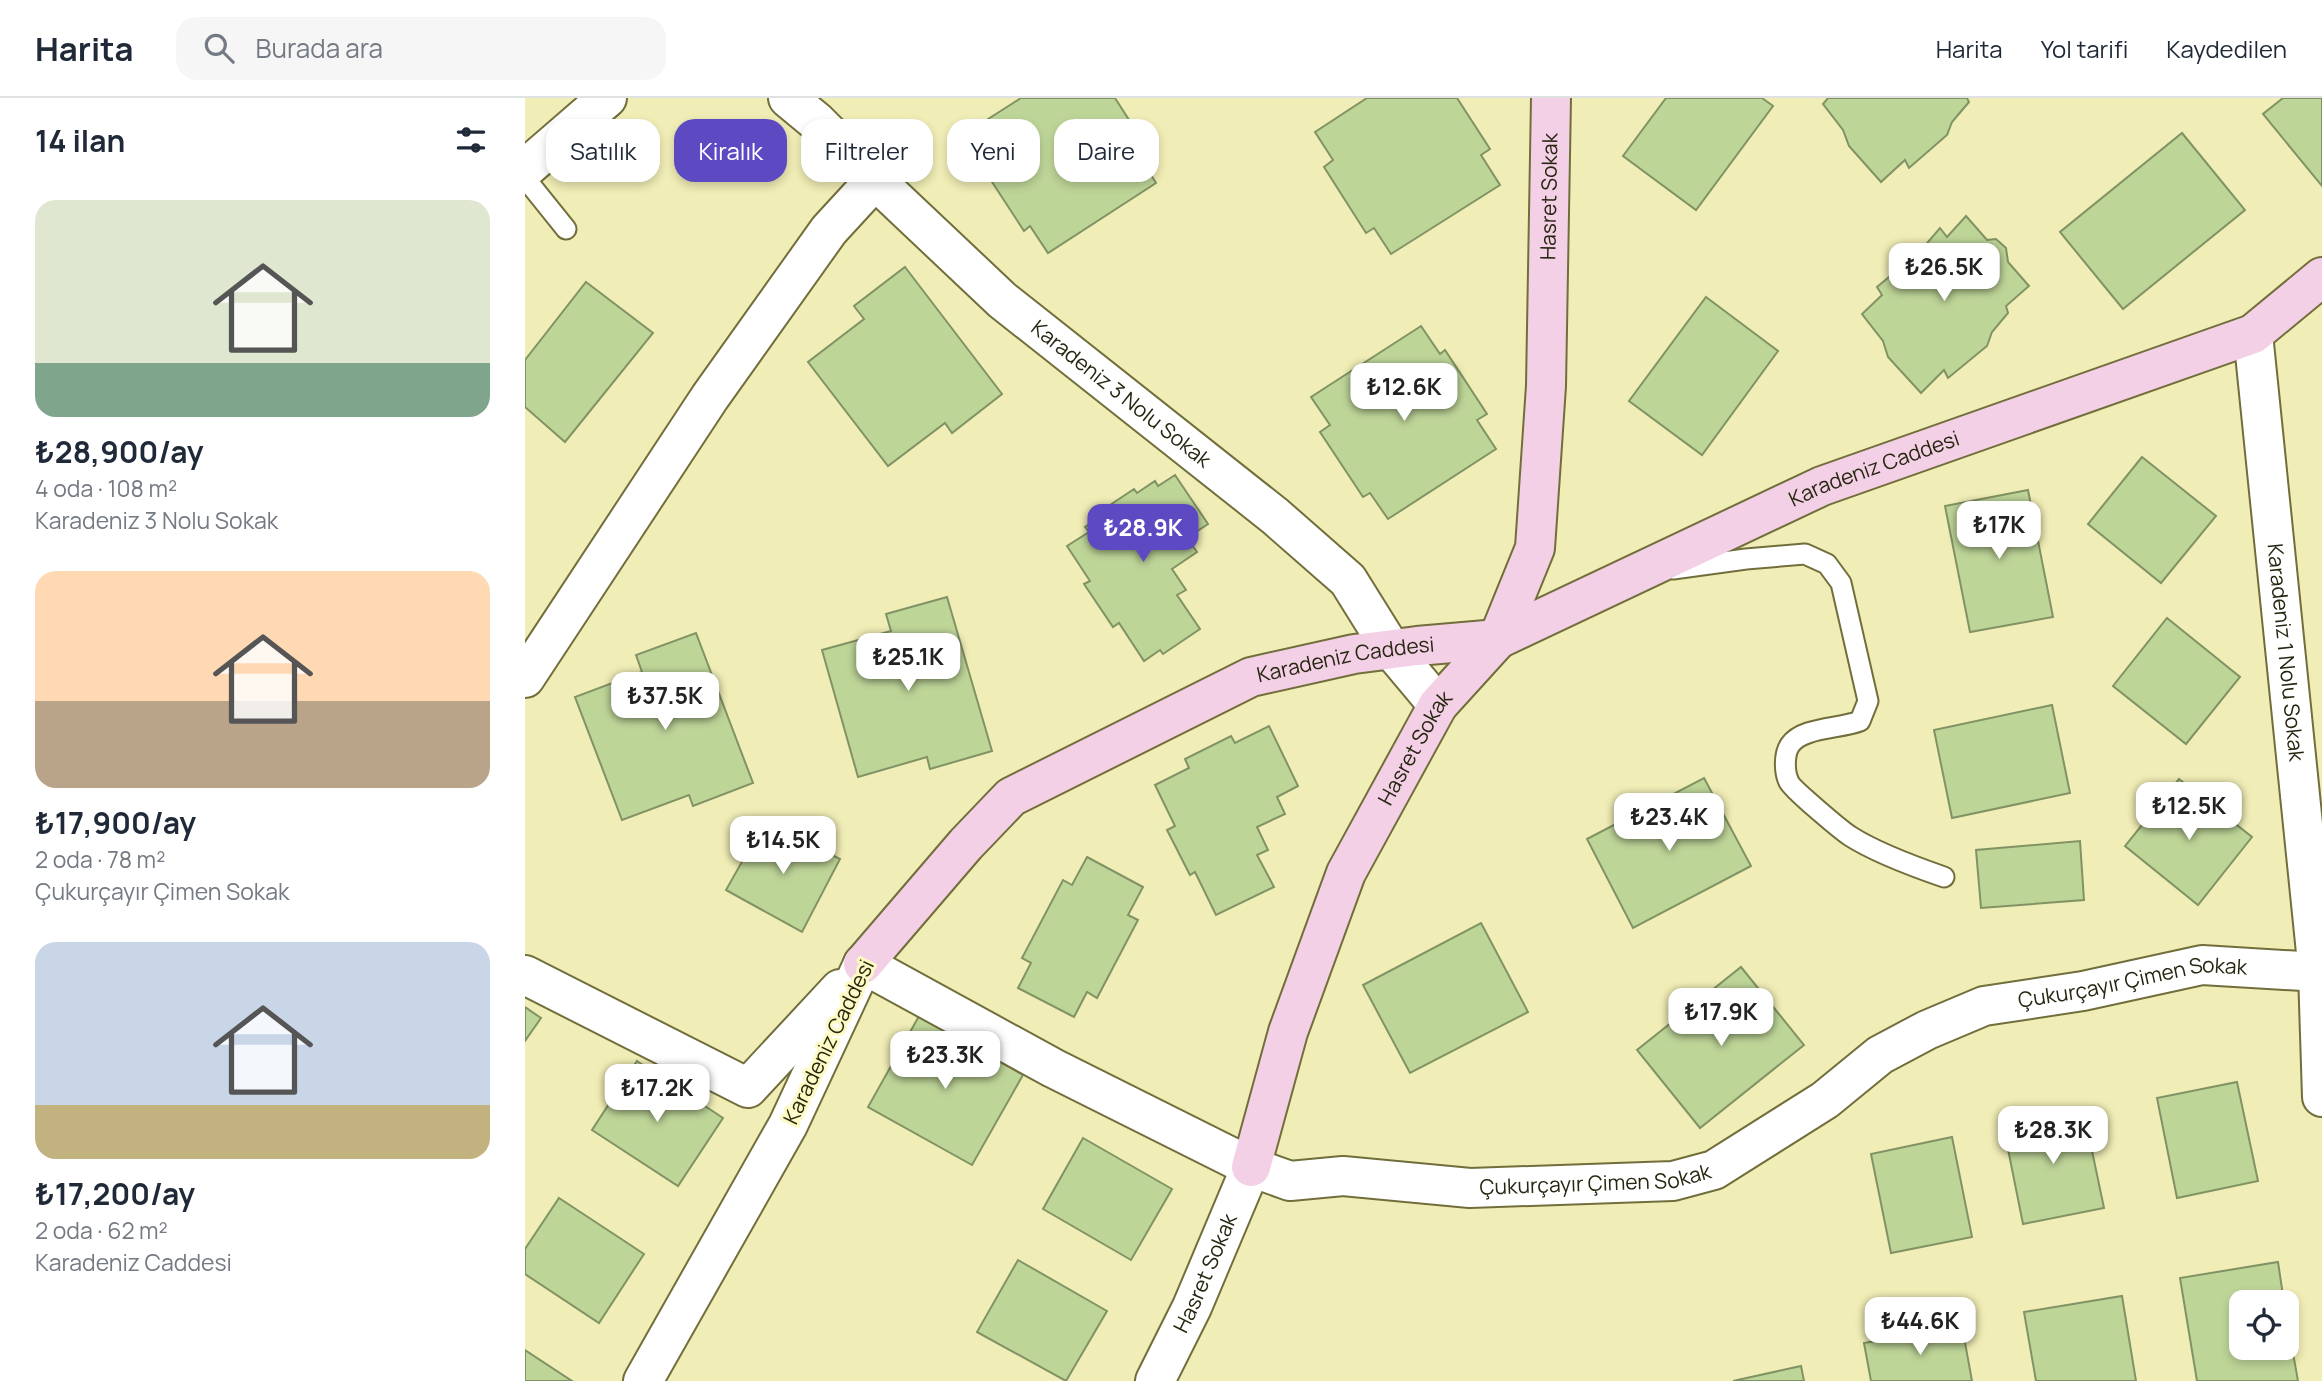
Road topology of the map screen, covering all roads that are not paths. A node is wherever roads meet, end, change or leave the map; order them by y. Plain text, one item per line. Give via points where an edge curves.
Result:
1 (607, 98) edge
2 (788, 98) edge
3 (1551, 98) edge
4 (813, 119) edge
5 (525, 169) edge
6 (525, 178) edge
7 (873, 182) edge
8 (877, 182) edge
9 (566, 229) dead end
10 (2322, 277) edge
11 (2253, 334) junction
12 (1634, 575) junction
13 (1498, 639) junction
14 (1391, 649) junction
15 (525, 678) edge
16 (1438, 705) junction
17 (1944, 877) dead end
18 (863, 964) junction
19 (2320, 968) edge
20 (525, 975) edge
21 (2322, 1097) edge
22 (1251, 1167) junction
23 (643, 1381) edge
24 (1155, 1381) edge

1 - 5 street
2 - 4 street, Karadeniz 3 Nolu Sokak
3 - 13 street, Hasret Sokak via 1546,386 1535,548
6 - 9 lane
7 - 15 street via 829,230 710,397
8 - 14 street, Karadeniz 3 Nolu Sokak via 1002,300 1275,516 1348,580
10 - 11 street, Karadeniz Caddesi
11 - 12 street, Karadeniz Caddesi via 1822,486
11 - 19 street, Karadeniz 1 Nolu Sokak
12 - 13 street, Karadeniz Caddesi
12 - 17 lane via 1805,554 1827,564 1841,583 1868,701 1860,721 1802,734 1789,746 1785,763 1789,783 1849,835
13 - 14 street, Karadeniz Caddesi
13 - 16 street, Hasret Sokak
14 - 16 street, Karadeniz 3 Nolu Sokak
14 - 18 street, Karadeniz Caddesi via 1251,677 1011,797
16 - 22 street, Hasret Sokak via 1346,873 1288,1032
18 - 20 street via 748,1088
18 - 22 street, Çukurçayır Çimen Sokak via 1053,1068
18 - 23 street, Karadeniz Caddesi via 788,1125
19 - 21 street, Karadeniz 1 Nolu Sokak
19 - 22 street, Çukurçayır Çimen Sokak via 2202,965 2083,991 1984,1006 1880,1055 1825,1100 1714,1170 1673,1181 1470,1188 1343,1176 1290,1181
22 - 24 street, Hasret Sokak

